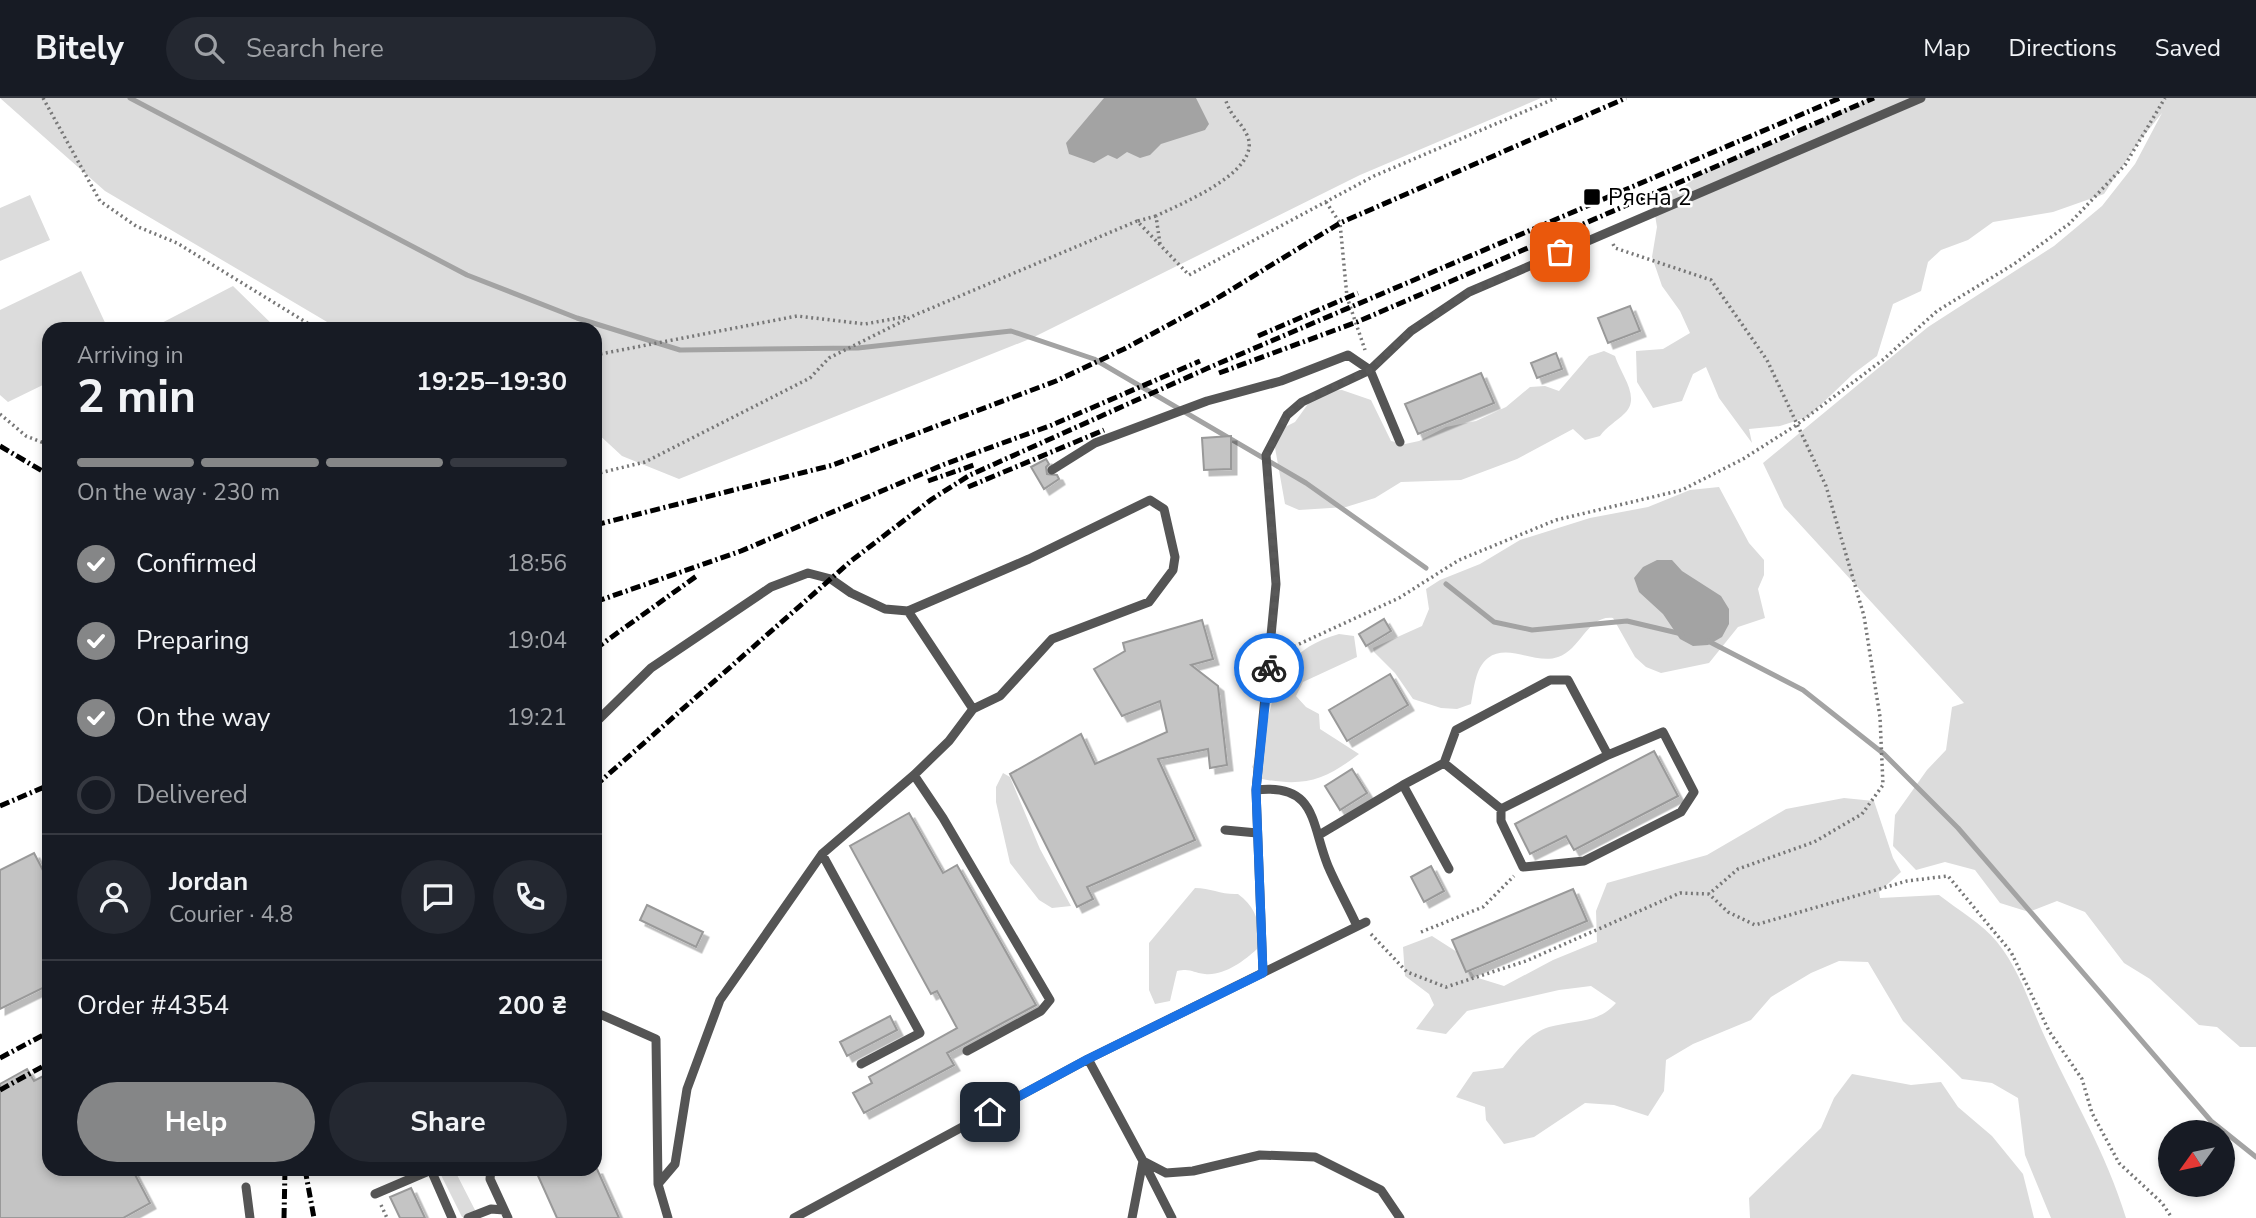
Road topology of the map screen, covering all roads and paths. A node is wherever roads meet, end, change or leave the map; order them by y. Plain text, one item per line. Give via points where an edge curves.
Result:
1 (43, 98) edge
2 (1225, 98) edge
3 (1556, 98) edge
4 (1921, 98) edge
5 (2165, 98) edge
6 (1326, 202) junction
7 (1156, 216) junction
8 (1137, 221) junction
9 (1606, 232) junction
10 (1160, 245) junction
11 (915, 315) junction
12 (306, 322) edge
13 (602, 355) edge
14 (1370, 370) junction
15 (0, 414) edge
16 (42, 442) edge
17 (1400, 442) dead end
18 (1052, 470) dead end
19 (602, 472) edge
20 (908, 611) junction
21 (1270, 659) junction
22 (973, 709) junction
23 (602, 716) edge
24 (1608, 755) junction
25 (1444, 763) junction
26 (914, 775) junction
27 (1403, 785) junction
28 (1256, 790) junction
29 (1501, 809) junction
30 (1226, 830) dead end
31 (1257, 833) junction
32 (1319, 835) junction
33 (821, 854) junction
34 (1523, 867) junction
35 (1449, 869) dead end
36 (1709, 894) junction
37 (1362, 924) junction
38 (1421, 932) dead end
39 (1263, 973) junction
40 (602, 1015) edge
41 (967, 1051) dead end
42 (1088, 1059) junction
43 (861, 1064) dead end
44 (1143, 1161) junction
45 (417, 1176) edge
46 (434, 1176) edge
47 (490, 1176) edge
48 (658, 1184) junction
49 (246, 1187) dead end
50 (376, 1194) dead end
51 (506, 1214) edge
52 (250, 1218) edge
53 (452, 1218) edge
54 (468, 1218) edge
55 (668, 1218) edge
56 (794, 1218) edge
57 (1132, 1218) edge
58 (1172, 1218) edge
59 (1400, 1218) edge
60 (2172, 1218) edge

1 - 12 path via 100,201 135,226 177,243
2 - 7 path via 1230,115 1247,135 1249,146 1241,166
3 - 6 path via 1374,176
4 - 9 lane
5 - 21 path via 2126,165 2070,224 1937,311 1884,359 1743,459 1682,490 1556,520 1459,559 1399,598
6 - 10 path via 1189,275
6 - 14 path via 1340,223 1348,297
7 - 8 path
7 - 10 path
8 - 10 path
8 - 11 path
9 - 14 lane via 1469,292 1411,331
9 - 36 path via 1615,248 1711,280 1767,360 1826,486 1864,616 1876,692 1883,785 1862,814 1814,842 1738,869
11 - 13 path via 864,324 797,316
11 - 19 path via 828,358 810,378 700,436 645,462
14 - 17 lane
14 - 18 lane via 1348,355 1095,443
14 - 21 lane via 1302,402 1287,415 1266,455 1276,584
15 - 16 path via 26,436
20 - 22 lane
20 - 22 lane via 1150,500 1164,509 1175,557 1173,570 1149,602 1052,639 1000,696
20 - 23 lane via 885,609 831,579 807,573 771,587 651,668
21 - 28 lane
22 - 26 lane
24 - 25 lane via 1568,680 1549,680 1455,730
24 - 29 lane
24 - 34 lane via 1663,732 1694,792 1681,812 1584,861
25 - 27 lane
25 - 29 lane
26 - 33 lane
26 - 41 lane via 1050,1000 1041,1011
27 - 32 lane
27 - 35 lane
28 - 31 lane
28 - 32 lane via 1280,787 1307,805
29 - 34 lane via 1501,821
30 - 31 lane
31 - 39 lane
32 - 37 lane via 1328,865
33 - 43 lane via 920,1033
33 - 48 lane via 720,1000 687,1089 675,1164
34 - 38 path via 1483,907
36 - 37 path via 1680,893 1526,961 1446,988 1407,972
36 - 60 path via 1728,912 1755,925 1907,881 1948,876 2011,952 2049,1031 2082,1079 2092,1113 2119,1163
37 - 39 lane
39 - 42 lane
40 - 48 lane via 656,1039
42 - 44 lane
42 - 56 lane
44 - 57 lane
44 - 58 lane
44 - 59 lane via 1166,1173 1260,1154 1315,1157 1381,1190
45 - 50 lane
46 - 53 lane
47 - 51 lane
48 - 55 lane
49 - 52 lane
51 - 54 lane via 491,1209

